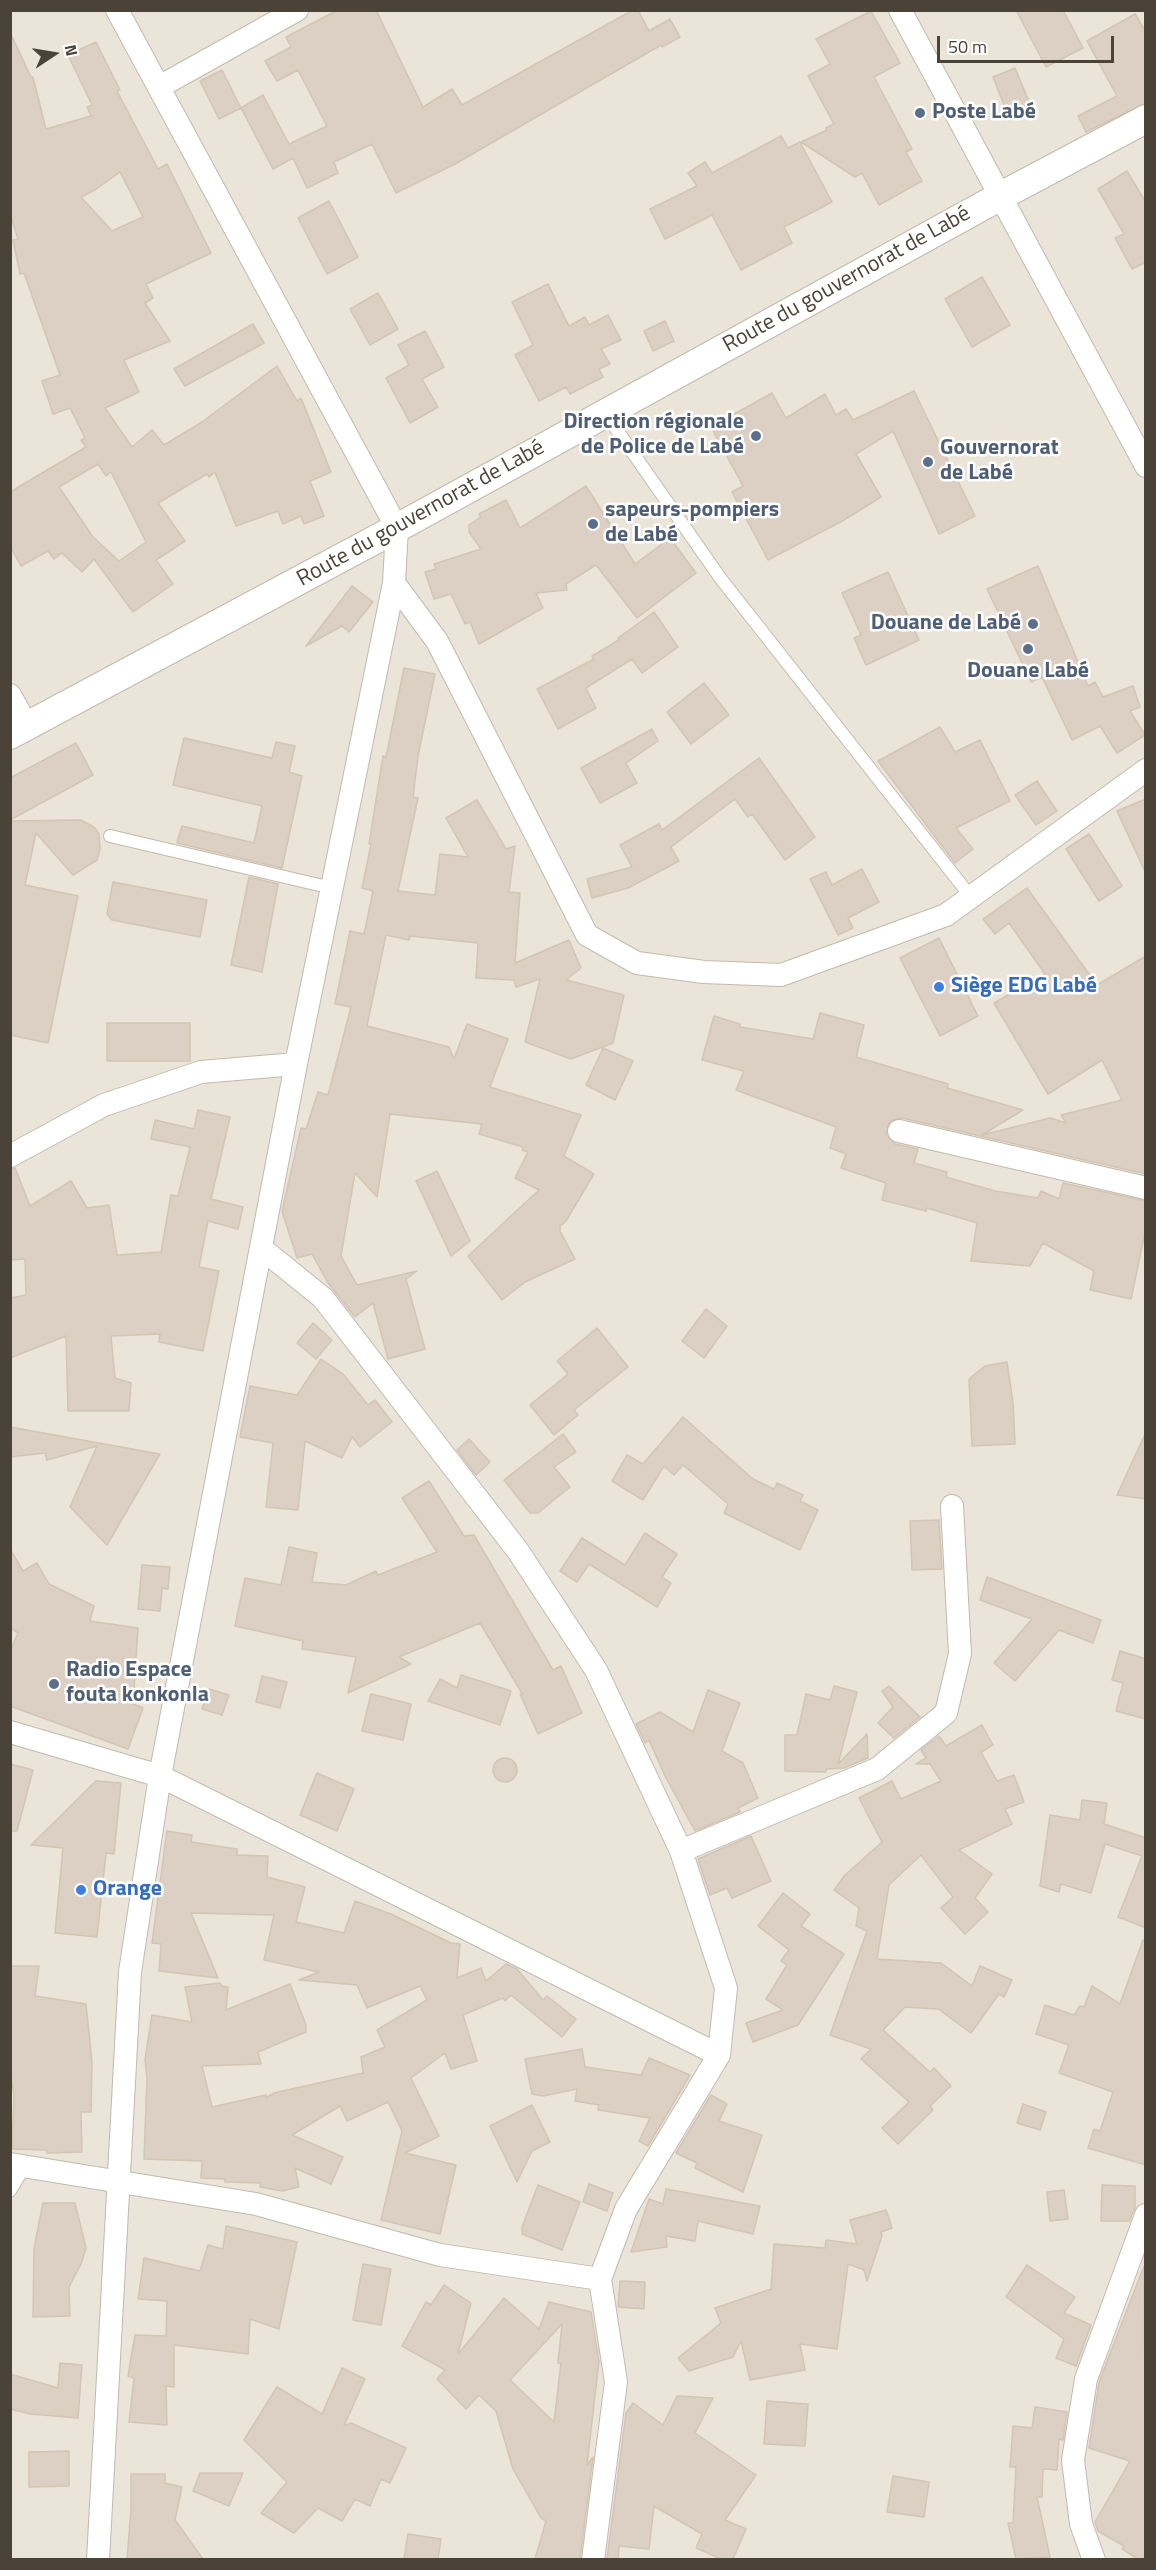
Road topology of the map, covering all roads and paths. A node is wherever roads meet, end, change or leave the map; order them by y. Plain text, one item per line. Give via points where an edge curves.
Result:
1 (117, 10) edge
2 (297, 10) edge
3 (900, 10) edge
4 (159, 87) junction
5 (1146, 119) edge
6 (999, 197) junction
7 (605, 413) junction
8 (1146, 466) edge
9 (397, 528) junction
10 (394, 583) junction
11 (10, 694) edge
12 (19, 730) edge
13 (1146, 770) edge
14 (110, 836) dead end
15 (332, 888) junction
16 (971, 897) junction
17 (296, 1064) junction
18 (899, 1131) dead end
19 (10, 1156) edge
20 (1146, 1188) edge
21 (261, 1248) junction
22 (952, 1506) dead end
23 (10, 1732) edge
24 (160, 1776) junction
25 (681, 1851) junction
26 (719, 2055) junction
27 (18, 2165) edge
28 (117, 2180) junction
29 (10, 2191) edge
30 (1146, 2215) edge
31 (600, 2279) junction
32 (98, 2559) edge
33 (593, 2559) edge
34 (1094, 2559) edge

1 - 4 street
2 - 4 street
3 - 6 street
4 - 9 street
5 - 6 street, Route du gouvernorat de Labé
6 - 7 street, Route du gouvernorat de Labé
6 - 8 street
7 - 9 street, Route du gouvernorat de Labé
7 - 16 lane via 721,579
9 - 10 street
9 - 12 street, Route du gouvernorat de Labé
10 - 15 street
10 - 16 street via 437,641 587,935 637,963 704,972 781,975 946,915
11 - 12 street
13 - 16 street
14 - 15 lane
15 - 17 street
17 - 19 street via 201,1072 104,1105
17 - 21 street
18 - 20 street
21 - 24 street
21 - 25 street via 323,1298 518,1551 596,1670
22 - 25 street via 960,1654 946,1713 877,1768
23 - 24 street
24 - 26 street
24 - 28 street via 129,1972
25 - 26 street via 726,1988
26 - 31 street via 626,2209
27 - 28 street
27 - 29 lane
28 - 31 street via 256,2204 440,2255
28 - 32 street
30 - 34 street via 1086,2379 1073,2460 1081,2524
31 - 33 street via 616,2382

